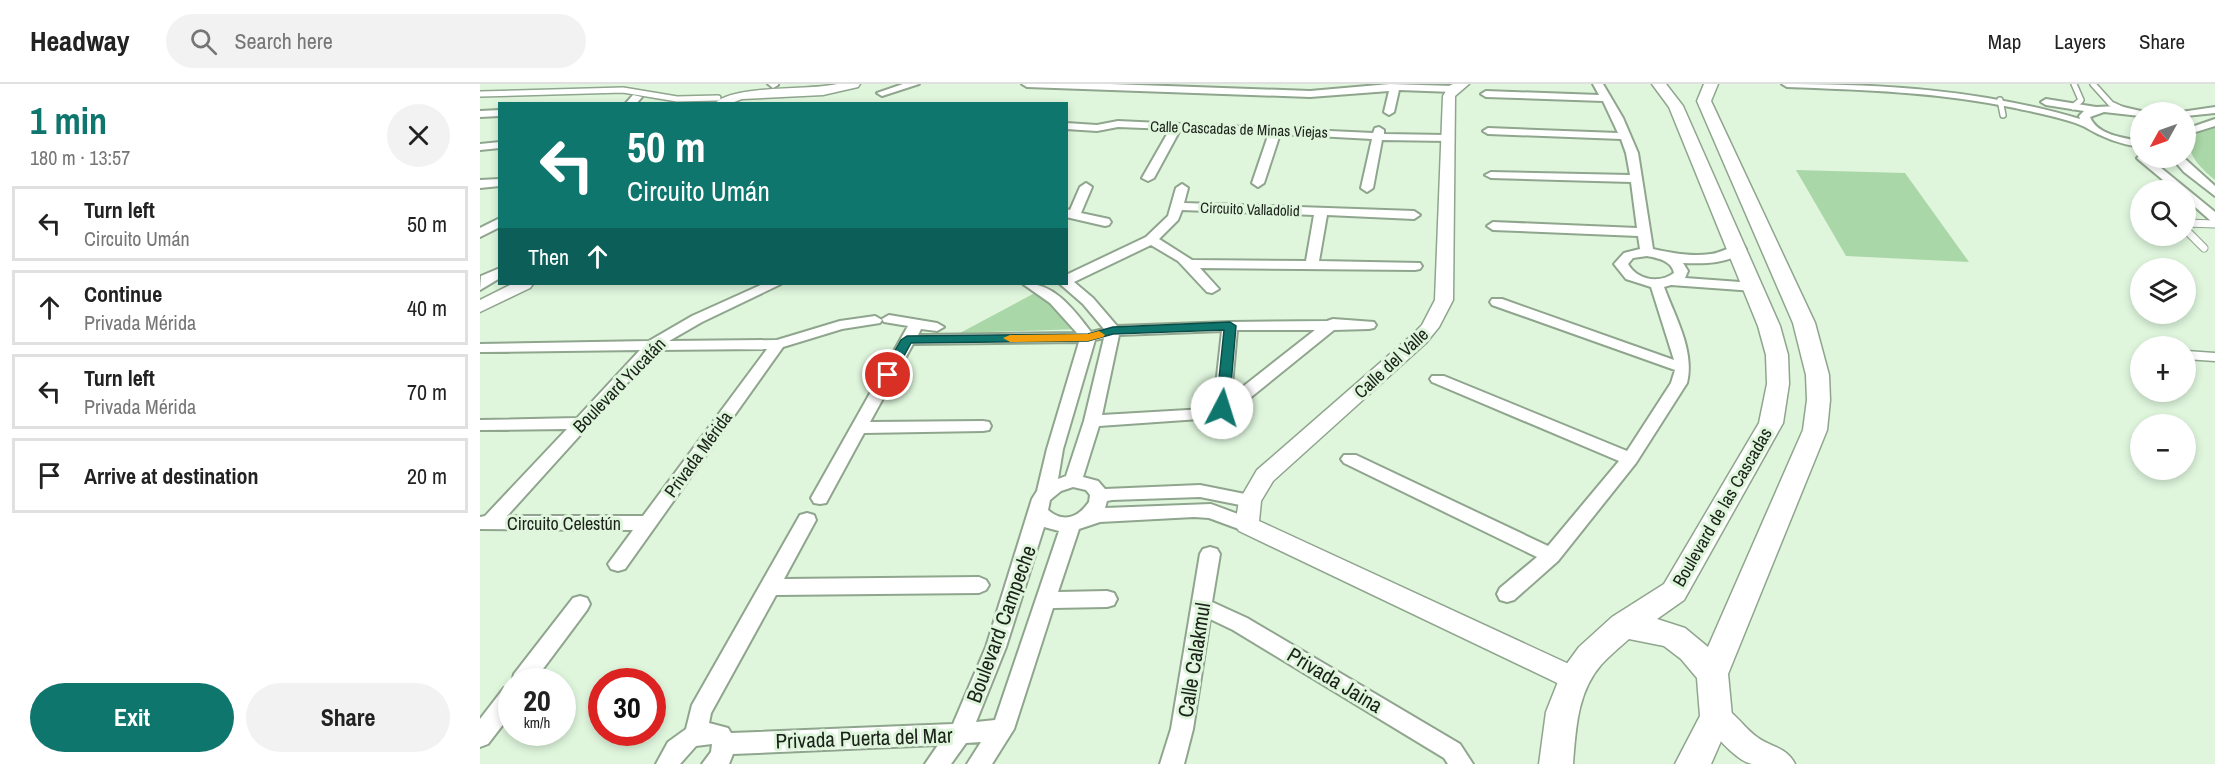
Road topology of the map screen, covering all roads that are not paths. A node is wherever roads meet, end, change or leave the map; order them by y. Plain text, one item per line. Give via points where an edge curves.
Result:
1 (843, 84) edge
2 (854, 84) edge
3 (914, 84) edge
4 (1028, 84) edge
5 (1598, 84) edge
6 (1786, 84) edge
7 (1930, 84) edge
8 (2074, 84) edge
9 (2093, 84) edge
10 (1661, 87) edge
11 (1710, 87) edge
12 (1393, 88) edge
13 (1455, 90) edge
14 (882, 93) dead end
15 (480, 94) edge
16 (1486, 94) dead end
17 (1606, 98) junction
18 (2000, 100) junction
19 (716, 102) edge
20 (2073, 107) junction
21 (2052, 108) junction
22 (2096, 110) junction
23 (2215, 110) edge
24 (2124, 111) junction
25 (1389, 112) dead end
26 (2130, 112) edge
27 (2196, 112) edge
28 (498, 113) edge
29 (480, 114) edge
30 (2003, 115) dead end
31 (1068, 120) edge
32 (1118, 124) junction
33 (2210, 124) edge
34 (2088, 125) junction
35 (1176, 126) junction
36 (1072, 130) edge
37 (1275, 130) junction
38 (1488, 131) dead end
39 (2196, 131) edge
40 (1379, 133) junction
41 (1447, 134) junction
42 (1626, 136) junction
43 (2117, 139) junction
44 (2130, 142) edge
45 (498, 145) edge
46 (480, 147) edge
47 (2130, 148) edge
48 (2156, 168) edge
49 (2186, 168) edge
50 (1491, 175) dead end
51 (1148, 178) dead end
52 (1635, 179) junction
53 (2170, 180) edge
54 (498, 182) edge
55 (1258, 183) dead end
56 (480, 184) edge
57 (1086, 187) dead end
58 (1182, 188) dead end
59 (1367, 188) dead end
60 (2215, 192) edge
61 (2196, 202) edge
62 (1178, 206) junction
63 (1321, 212) junction
64 (1071, 213) edge
65 (1414, 215) dead end
66 (2215, 218) edge
67 (1105, 222) dead end
68 (2196, 223) edge
69 (2215, 224) edge
70 (491, 225) edge
71 (1493, 226) dead end
72 (1644, 232) junction
73 (480, 233) edge
74 (1151, 240) junction
75 (2196, 240) edge
76 (2204, 248) dead end
77 (1738, 249) junction
78 (1647, 252) junction
79 (1670, 258) junction
80 (1191, 264) junction
81 (1312, 264) junction
82 (1415, 266) dead end
83 (480, 267) edge
84 (498, 270) edge
85 (498, 273) edge
86 (1068, 280) edge
87 (1663, 282) junction
88 (1068, 283) edge
89 (518, 285) edge
90 (772, 285) edge
91 (1032, 285) edge
92 (1058, 285) edge
93 (1754, 287) junction
94 (1212, 289) dead end
95 (484, 291) edge
96 (1045, 291) junction
97 (1497, 302) dead end
98 (917, 323) junction
99 (1334, 323) junction
100 (1369, 325) dead end
101 (1230, 326) junction
102 (937, 327) dead end
103 (1113, 331) junction
104 (1088, 337) junction
105 (907, 340) junction
106 (778, 344) junction
107 (653, 345) junction
108 (482, 350) edge
109 (2196, 356) edge
110 (2215, 357) edge
111 (1683, 368) junction
112 (1438, 379) dead end
113 (1222, 408) junction
114 (1092, 421) junction
115 (581, 423) junction
116 (480, 424) edge
117 (983, 426) dead end
118 (858, 429) junction
119 (1350, 459) dead end
120 (1630, 459) junction
121 (1073, 481) junction
122 (1046, 492) junction
123 (1101, 496) junction
124 (820, 498) dead end
125 (1039, 512) junction
126 (1248, 513) junction
127 (807, 520) dead end
128 (485, 523) edge
129 (649, 523) junction
130 (1075, 523) junction
131 (1210, 554) dead end
132 (1551, 556) junction
133 (618, 564) dead end
134 (978, 585) dead end
135 (770, 587) junction
136 (1507, 594) dead end
137 (1107, 599) dead end
138 (1045, 600) junction
139 (580, 604) dead end
140 (1202, 606) junction
141 (1623, 626) junction
142 (532, 668) edge
143 (1712, 674) junction
144 (1574, 679) junction
145 (498, 713) edge
146 (1716, 716) junction
147 (1003, 729) junction
148 (960, 734) junction
149 (696, 735) junction
150 (480, 737) edge
151 (719, 754) edge
152 (1561, 759) edge
153 (668, 764) edge
154 (937, 764) edge
155 (979, 764) edge
156 (1172, 764) edge
157 (1461, 764) edge
158 (1692, 764) edge
159 (1780, 764) edge

1 - 19 street via 738,93
2 - 19 street via 823,91 742,95
3 - 14 street
4 - 12 street via 1310,94
5 - 17 street
6 - 18 street via 1928,91
7 - 21 street
8 - 20 lane via 2081,100
9 - 24 lane via 2111,104
10 - 11 main road via 1686,94
10 - 77 main road, Boulevard de las Cascadas via 1676,106
11 - 143 main road via 1704,101 1804,323 1817,361 1820,396 1815,430
12 - 13 street
12 - 25 street
13 - 41 street, Calle del Valle
15 - 19 lane via 623,90
16 - 17 street
17 - 42 street
18 - 21 street
18 - 30 lane
20 - 21 street
20 - 22 street
21 - 34 street
22 - 24 street
22 - 34 street via 2084,116
23 - 27 street
24 - 26 street
28 - 29 street
31 - 32 street, Calle Cascadas de Minas Viejas via 1088,117
32 - 35 street, Calle Cascadas de Minas Viejas
32 - 36 street, Calle Cascadas de Minas Viejas
33 - 39 street
34 - 43 street
35 - 37 street, Calle Cascadas de Minas Viejas
35 - 51 street
37 - 40 street, Calle Cascadas de Minas Viejas
37 - 55 street
38 - 42 street
40 - 41 street, Calle Cascadas de Minas Viejas
40 - 59 street
41 - 126 street, Calle del Valle via 1444,300 1439,313 1419,339 1265,476
42 - 52 street
43 - 44 street
43 - 47 street
45 - 46 street
48 - 53 street
49 - 60 street
50 - 52 street
52 - 72 street
54 - 56 street
57 - 64 street
58 - 62 street, Circuito Valladolid
61 - 66 street
62 - 63 street, Circuito Valladolid
62 - 74 street, Circuito Valladolid via 1174,217
63 - 65 street, Circuito Valladolid
63 - 81 street, Circuito Valladolid
64 - 67 street
68 - 69 lane
70 - 73 street
71 - 72 street
72 - 78 street
74 - 80 street
74 - 86 street, Circuito Valladolid
75 - 76 lane
77 - 79 street via 1704,260
77 - 93 main road, Boulevard de las Cascadas
78 - 79 street
78 - 87 street via 1626,256 1623,268 1631,276
79 - 87 street via 1681,271 1677,279
80 - 81 street
80 - 94 street
81 - 82 street
83 - 84 street
85 - 95 street
87 - 93 street
87 - 111 street
88 - 103 street
89 - 95 street
90 - 107 street, Boulevard Yucatán via 716,308
91 - 96 street
92 - 96 street
93 - 141 main road, Boulevard de las Cascadas via 1777,355 1778,384 1771,423 1674,592
96 - 104 street
97 - 111 street
98 - 102 street
98 - 105 street
98 - 106 street via 882,320 840,326
99 - 100 street
99 - 101 street
99 - 113 street
101 - 103 street
101 - 113 street
103 - 104 street
103 - 114 street
104 - 105 street
104 - 122 street
105 - 118 street
106 - 107 street
106 - 129 street, Privada Mérida
107 - 108 street
107 - 115 street, Boulevard Yucatán
109 - 110 lane
111 - 120 street via 1679,383
112 - 120 street
113 - 114 street via 1208,414
114 - 121 street
115 - 116 street
115 - 128 street, Boulevard Yucatán
117 - 118 street
118 - 124 street
119 - 132 street
120 - 132 street
121 - 122 street
121 - 123 street via 1093,486
122 - 125 street via 1038,505
123 - 126 street via 1200,491
123 - 130 street via 1090,516
125 - 130 street via 1050,522
125 - 148 street, Boulevard Campeche via 996,647
126 - 130 street via 1194,510 1099,515
126 - 144 street
127 - 135 street
128 - 129 street, Circuito Celestún
129 - 133 street, Privada Mérida
130 - 138 street, Boulevard Campeche
131 - 140 street, Calle Calakmul
132 - 136 street
134 - 135 street
135 - 149 street via 700,712
137 - 138 street
138 - 147 street, Boulevard Campeche
139 - 142 street
140 - 156 street, Calle Calakmul via 1182,729
140 - 157 street, Privada Jaina via 1240,624 1452,751
141 - 143 main road via 1660,630 1675,636 1689,645
141 - 144 main road, Boulevard de las Cascadas via 1590,656
143 - 146 main road
144 - 152 main road, Boulevard de las Cascadas via 1562,712
145 - 150 street
146 - 158 main road
146 - 159 street via 1747,747
147 - 148 street, Privada Puerta del Mar
147 - 155 street, Boulevard Campeche
148 - 151 street, Privada Puerta del Mar
148 - 154 street, Boulevard Campeche
149 - 151 street via 720,735
149 - 153 street via 681,743 670,755

